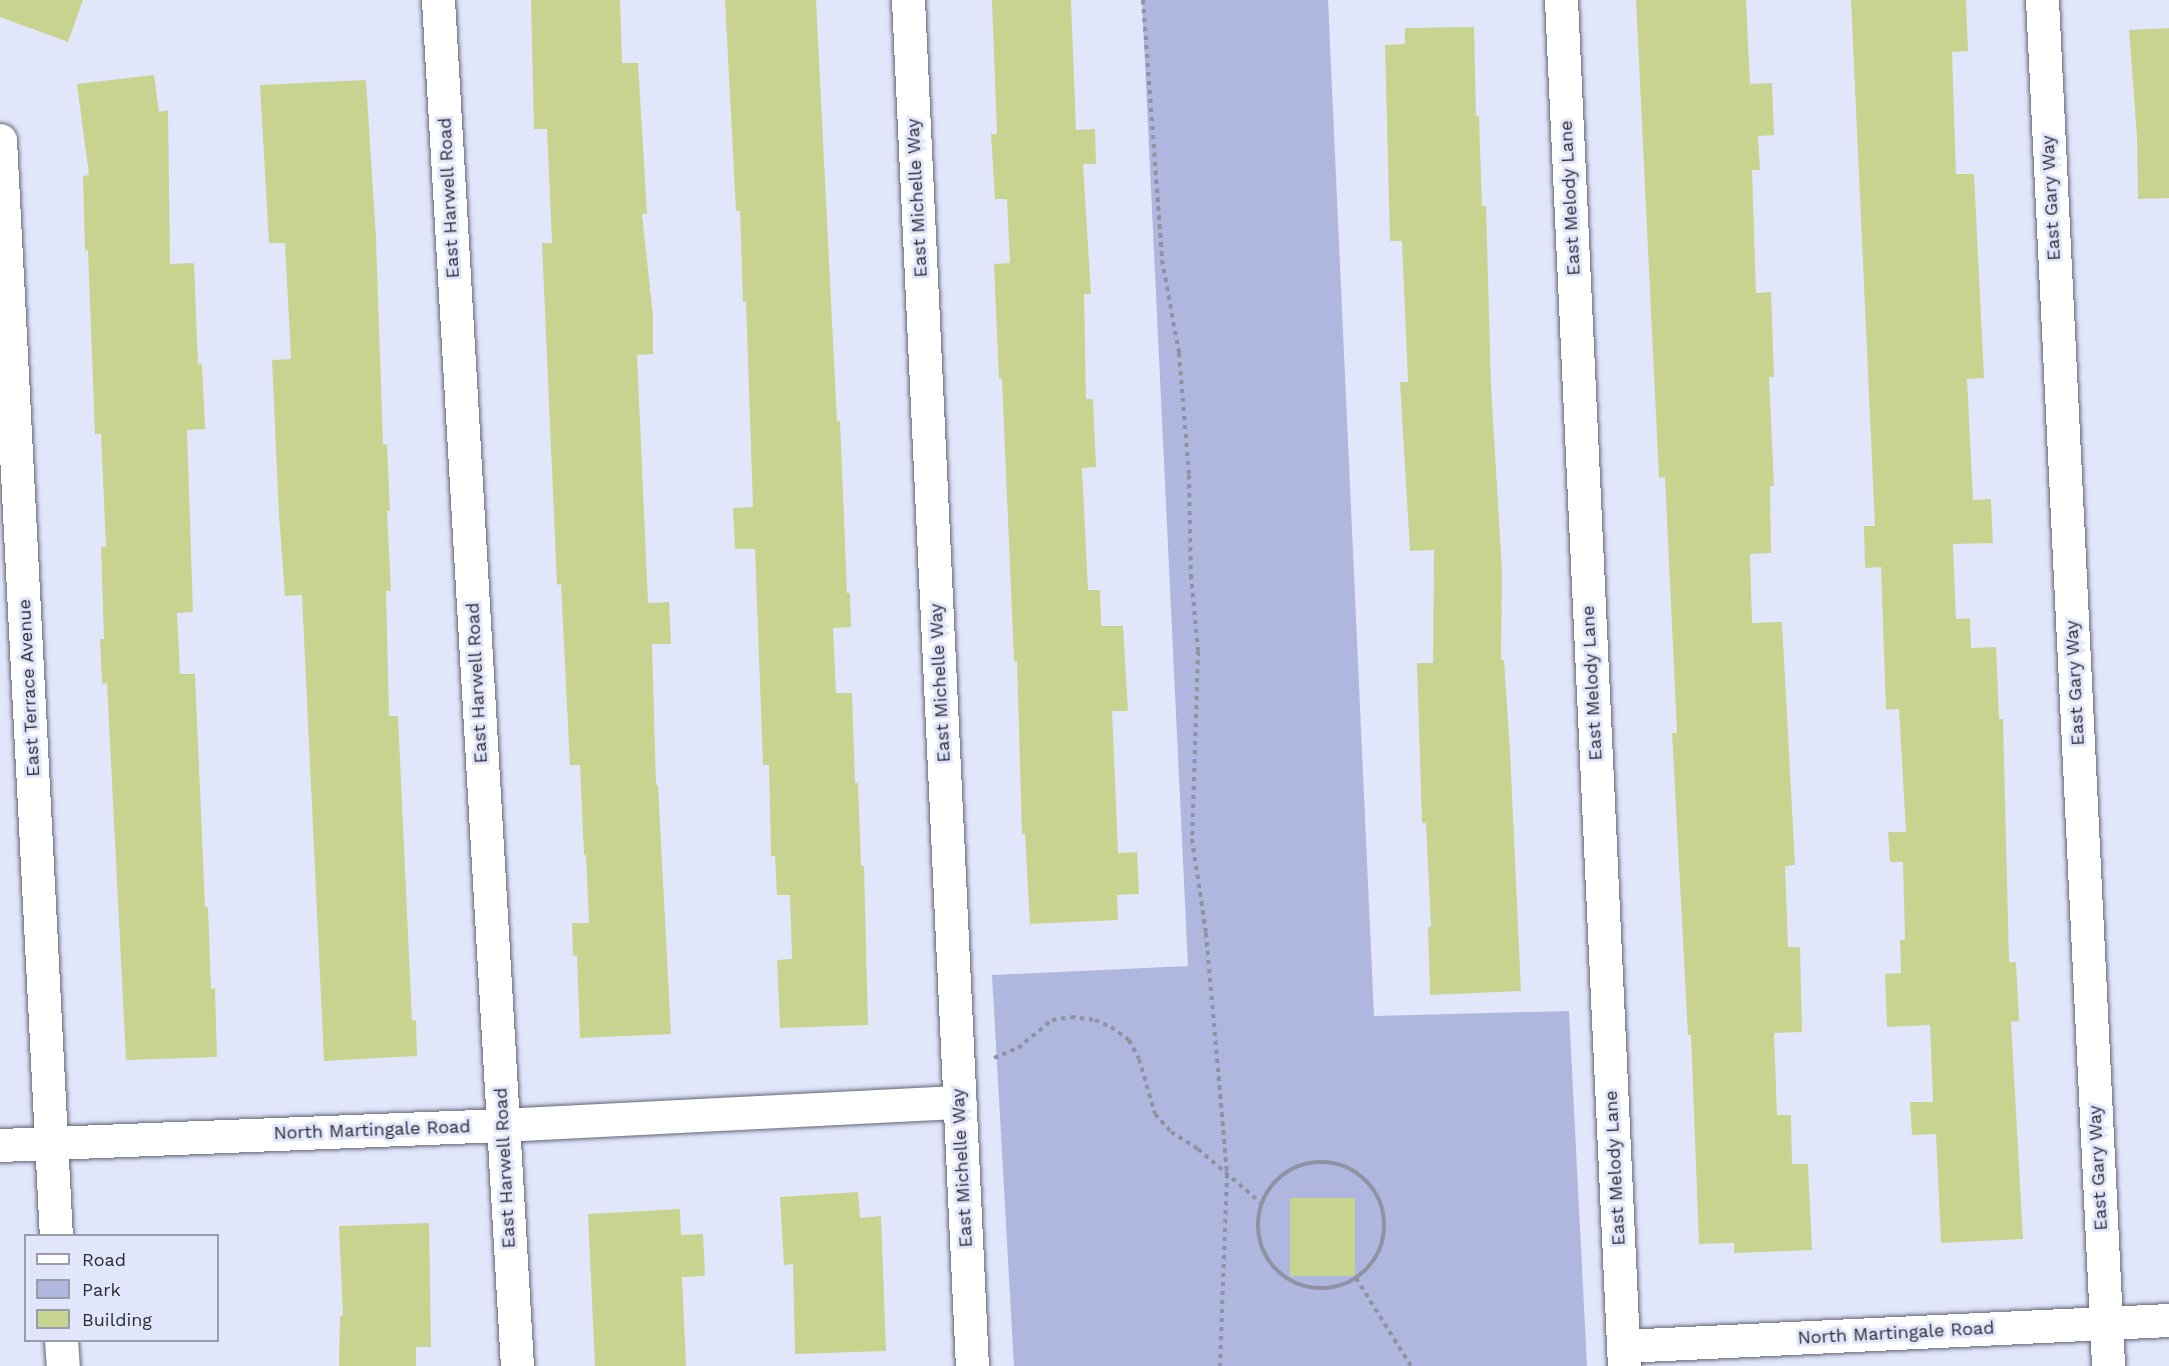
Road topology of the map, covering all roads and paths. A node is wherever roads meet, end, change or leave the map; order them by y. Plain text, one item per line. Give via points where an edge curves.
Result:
1 (438, 0) edge
2 (908, 0) edge
3 (1143, 0) edge
4 (1561, 0) edge
5 (2042, 0) edge
6 (0, 140) edge
7 (957, 1063) junction
8 (959, 1102) junction
9 (503, 1125) junction
10 (52, 1142) junction
11 (0, 1145) edge
12 (1227, 1174) junction
13 (1261, 1203) junction
14 (56, 1234) edge
15 (1356, 1278) junction
16 (2169, 1320) edge
17 (2105, 1323) junction
18 (61, 1342) edge
19 (1624, 1356) edge
20 (63, 1366) edge
21 (517, 1366) edge
22 (972, 1366) edge
23 (1220, 1366) edge
24 (1411, 1366) edge
25 (2108, 1366) edge

1 - 9 street, East Harwell Road
2 - 7 street, East Michelle Way
3 - 12 path via 1162,260 1179,353 1189,475 1191,575 1198,651 1192,839 1206,933
4 - 19 street, East Melody Lane
5 - 17 street, East Gary Way
6 - 10 street, East Terrace Avenue
7 - 8 street, East Michelle Way
7 - 12 path via 994,1058 1018,1048 1052,1020 1095,1020 1129,1040 1155,1114
8 - 9 street, North Martingale Road
8 - 22 street, East Michelle Way
9 - 10 street, North Martingale Road
9 - 21 street, East Harwell Road
10 - 11 street, North Martingale Road
10 - 14 street, East Terrace Avenue
12 - 13 path
12 - 23 path
13 - 15 path via 1260,1242 1268,1260 1282,1275 1299,1285 1318,1289
13 - 15 path via 1271,1185 1304,1164 1323,1161 1343,1165 1361,1175 1382,1208 1384,1228 1381,1247
15 - 24 path
16 - 17 street, North Martingale Road
17 - 19 street, North Martingale Road
17 - 25 street, East Gary Way
18 - 20 street

